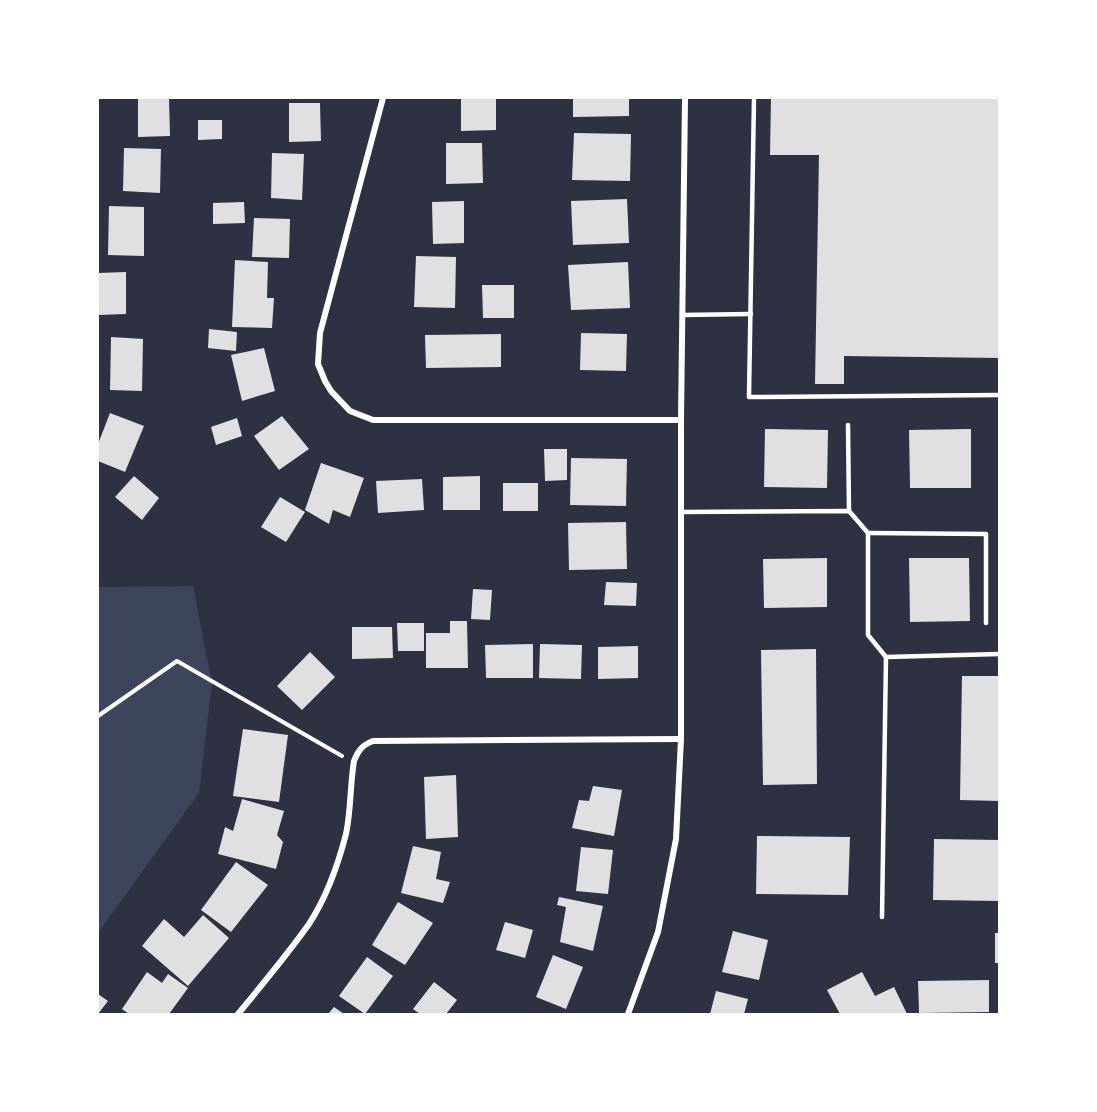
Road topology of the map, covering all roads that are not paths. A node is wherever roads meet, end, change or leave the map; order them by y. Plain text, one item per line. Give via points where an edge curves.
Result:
1 (384, 98) edge
2 (685, 98) edge
3 (753, 98) edge
4 (751, 314) junction
5 (682, 315) junction
6 (999, 395) edge
7 (681, 420) junction
8 (848, 425) dead end
9 (849, 511) junction
10 (681, 513) junction
11 (868, 533) junction
12 (986, 623) dead end
13 (999, 654) edge
14 (886, 657) junction
15 (681, 739) junction
16 (882, 917) dead end
17 (238, 1014) edge
18 (628, 1014) edge

1 - 7 street via 320,333 318,364 331,391 350,411 373,420
2 - 5 street
3 - 4 lane
4 - 5 lane
4 - 6 lane via 749,397
5 - 7 street
7 - 10 street
8 - 9 lane
9 - 10 lane
9 - 11 lane
10 - 15 street
11 - 12 lane via 986,534
11 - 14 lane via 868,635
13 - 14 lane
14 - 16 lane
15 - 17 street via 365,744 354,761 346,833 323,896 310,922
15 - 18 street via 676,839 658,932

